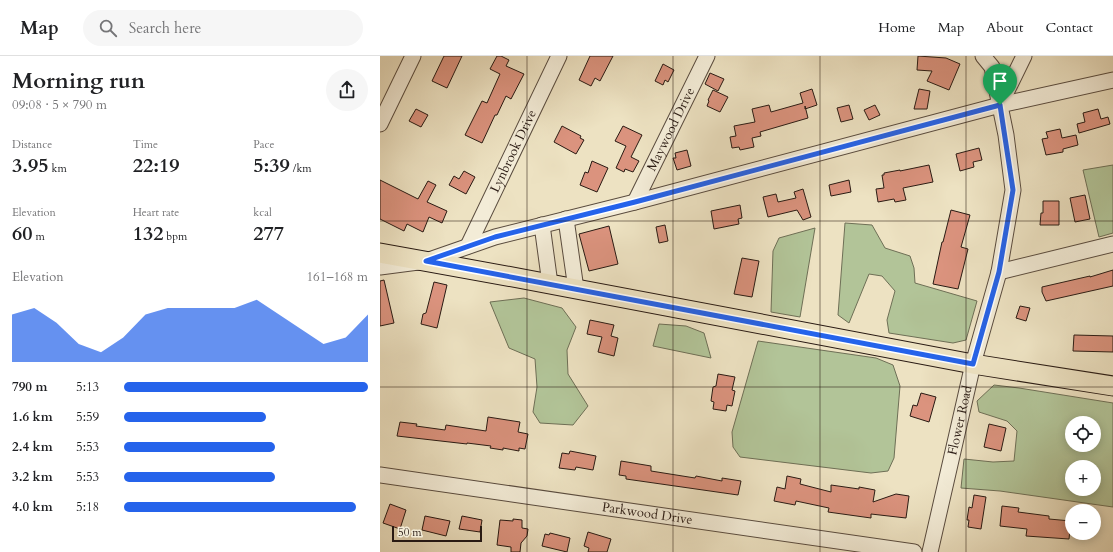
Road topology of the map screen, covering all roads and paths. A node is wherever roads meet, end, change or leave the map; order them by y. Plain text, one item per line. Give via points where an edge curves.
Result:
1 (413, 56) edge
2 (560, 56) edge
3 (707, 56) edge
4 (983, 56) edge
5 (1024, 56) edge
6 (1113, 80) edge
7 (1000, 105) junction
8 (380, 124) edge
9 (635, 202) junction
10 (566, 219) junction
11 (542, 225) junction
12 (1113, 244) edge
13 (468, 246) junction
14 (571, 250) junction
15 (380, 253) edge
16 (546, 254) junction
17 (426, 261) junction
18 (380, 267) edge
19 (999, 272) junction
20 (550, 284) junction
21 (576, 288) junction
22 (973, 364) junction
23 (1113, 386) edge
24 (380, 475) edge
25 (914, 552) edge
26 (930, 552) edge

1 - 8 street
2 - 13 street, Lynbrook Drive
3 - 9 street, Maywood Drive
4 - 7 street, Flower Road via 992,66
5 - 7 street
6 - 7 street
7 - 9 street
7 - 19 street, Flower Road via 1013,190
9 - 10 street
10 - 11 street
10 - 14 street
11 - 13 street
11 - 16 street
12 - 19 street
13 - 17 street
14 - 16 street
14 - 21 street
15 - 17 main road
16 - 20 street
17 - 18 street
17 - 20 main road
19 - 22 street, Flower Road
20 - 21 main road
21 - 22 main road
22 - 23 main road
22 - 26 street, Flower Road
24 - 25 street, Parkwood Drive

